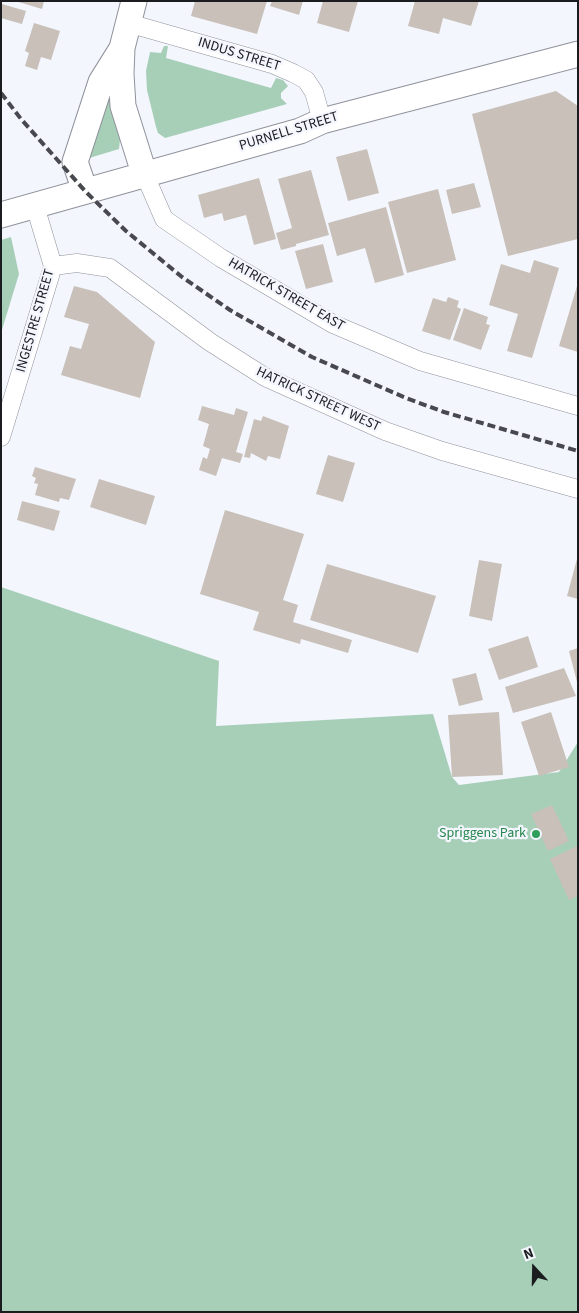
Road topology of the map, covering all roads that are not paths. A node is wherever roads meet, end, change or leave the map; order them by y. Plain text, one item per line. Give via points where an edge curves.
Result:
1 (131, 12) edge
2 (122, 48) junction
3 (578, 54) edge
4 (322, 121) junction
5 (144, 173) junction
6 (85, 191) junction
7 (35, 206) junction
8 (2, 211) edge
9 (53, 266) junction
10 (578, 406) edge
11 (1, 437) edge
12 (578, 489) edge

1 - 2 main road
1 - 4 street, INDUS STREET via 293,72 306,80 314,92
2 - 5 main road via 123,106
2 - 6 main road via 101,82 75,162
3 - 4 main road, PURNELL STREET
4 - 5 main road, PURNELL STREET via 300,131
5 - 6 main road, PURNELL STREET
5 - 10 street, HATRICK STREET EAST via 164,219 221,258 333,324 420,361
6 - 7 main road, PURNELL STREET
7 - 8 main road, PURNELL STREET
7 - 9 street, INGESTRE STREET
9 - 11 street, INGESTRE STREET
9 - 12 street, HATRICK STREET WEST via 77,263 110,268 210,342 265,377 376,428 442,451

